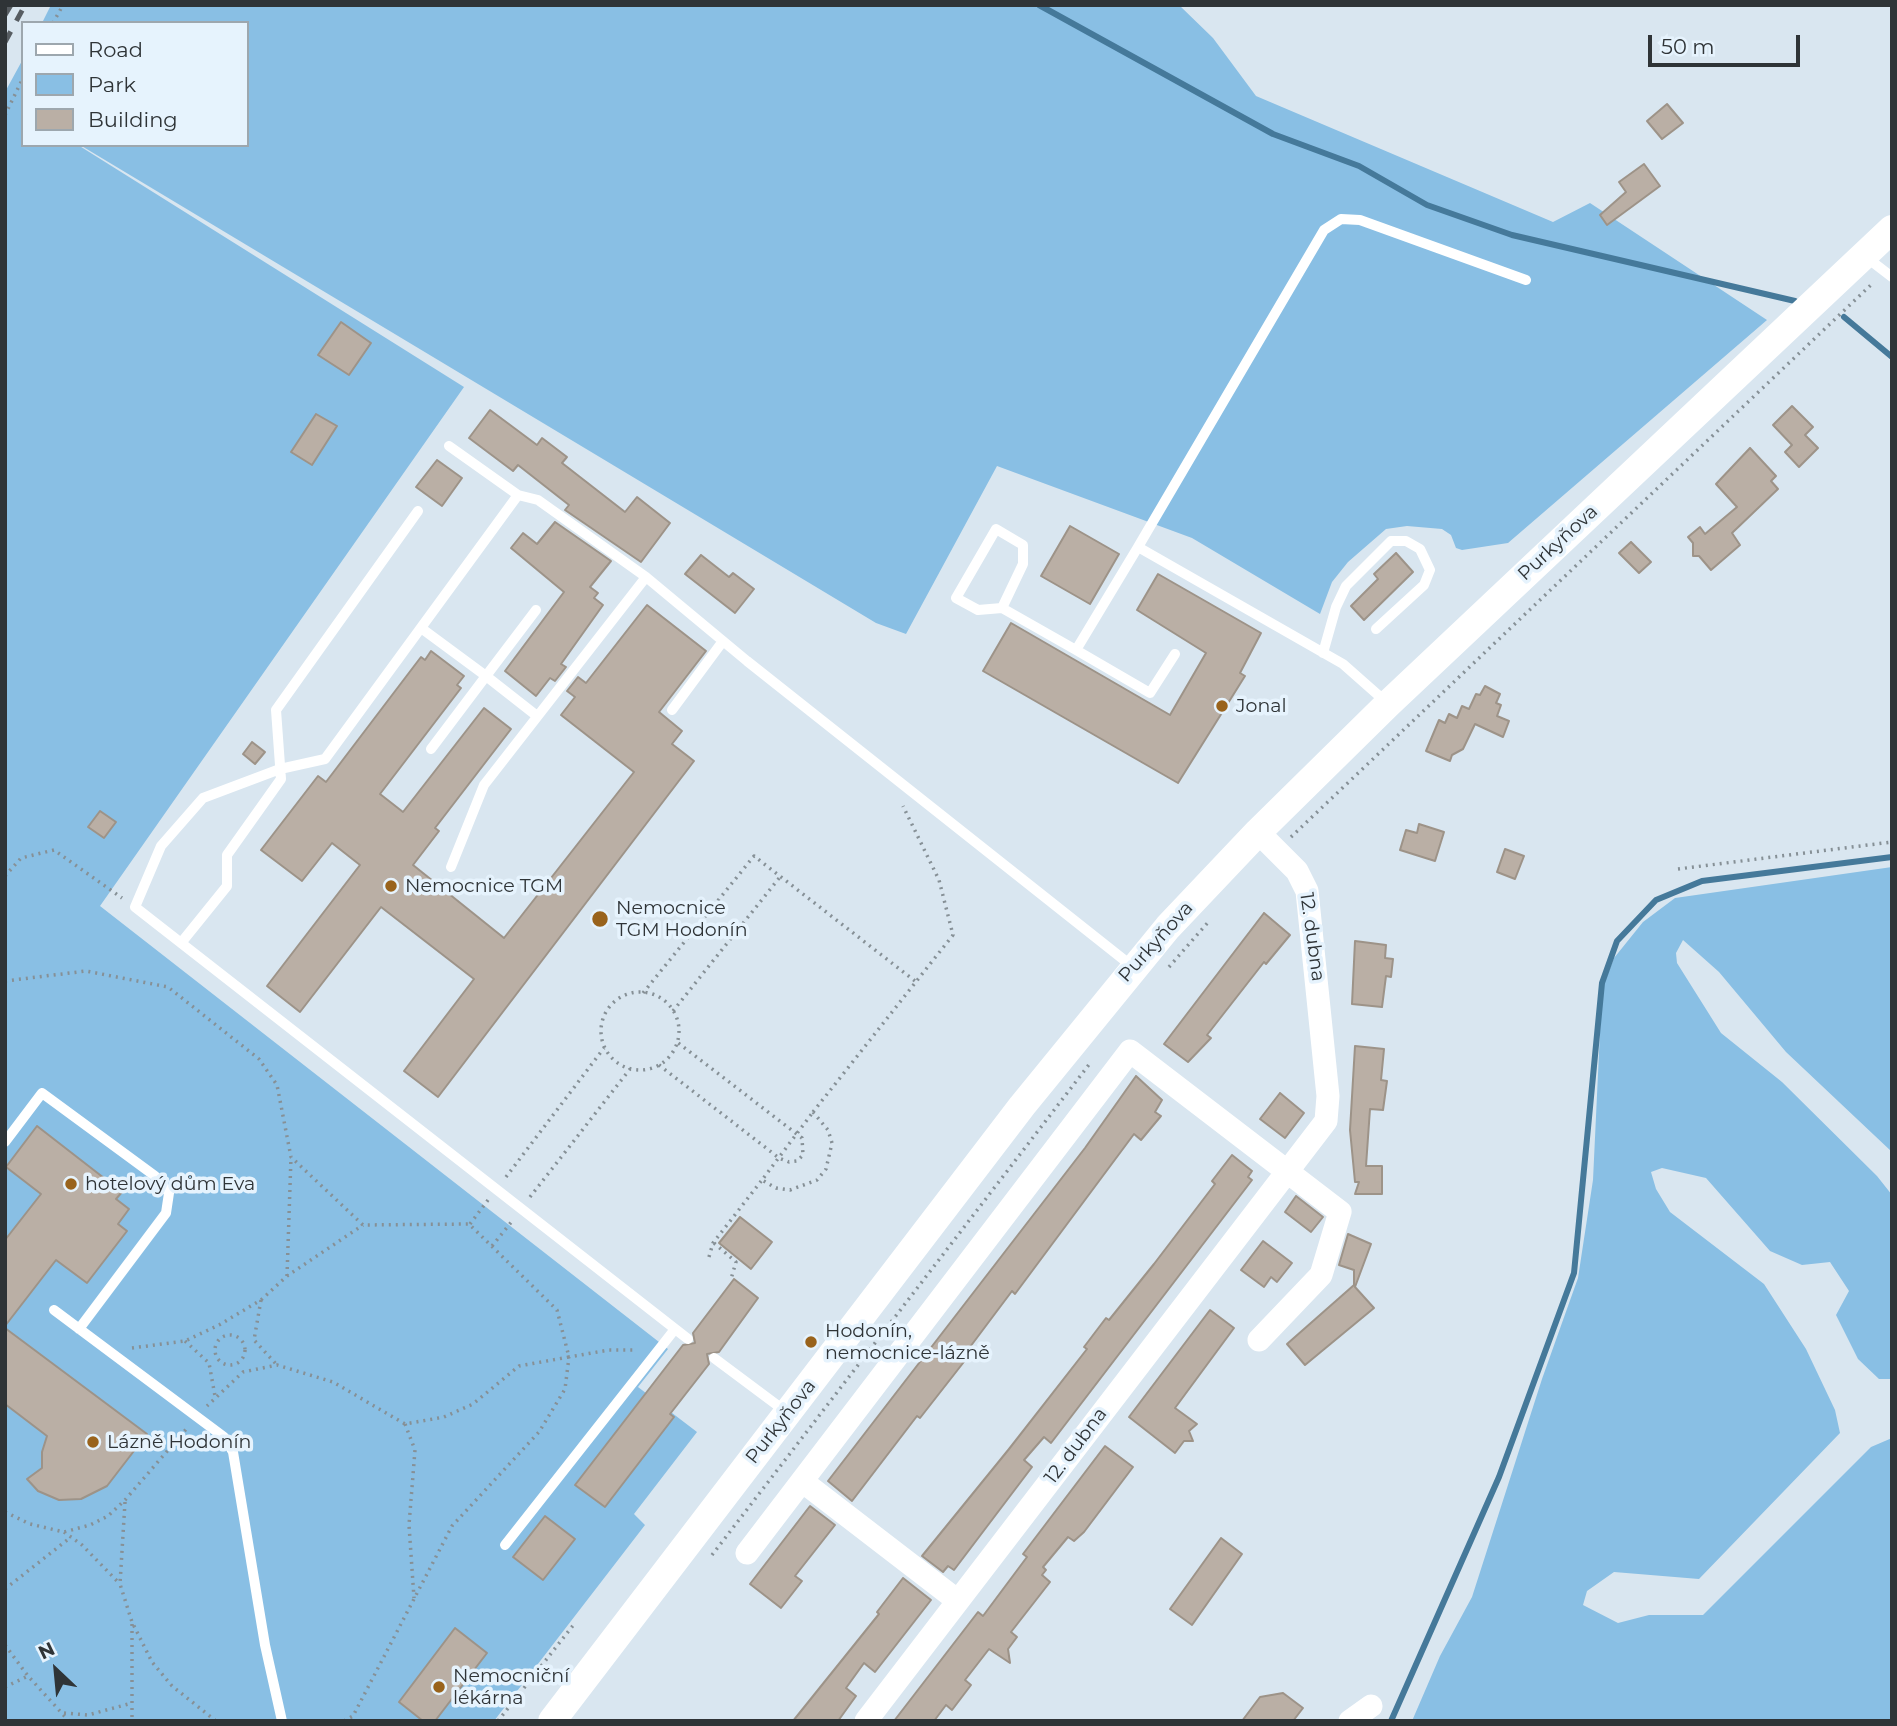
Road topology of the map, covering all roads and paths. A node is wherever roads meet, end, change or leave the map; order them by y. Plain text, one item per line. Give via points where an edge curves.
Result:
1 (63, 5) edge
2 (54, 21) edge
3 (21, 82) edge
4 (5, 115) edge
5 (1892, 229) edge
6 (1880, 268) edge
7 (1526, 280) dead end
8 (449, 446) dead end
9 (518, 495) junction
10 (418, 511) dead end
11 (1138, 547) junction
12 (646, 577) junction
13 (1002, 608) junction
14 (536, 610) dead end
15 (421, 628) junction
16 (1376, 629) dead end
17 (723, 641) junction
18 (1076, 650) junction
19 (1323, 653) junction
20 (1175, 654) dead end
21 (486, 676) junction
22 (1388, 704) junction
23 (672, 710) dead end
24 (537, 716) junction
25 (431, 749) dead end
26 (281, 769) junction
27 (901, 804) dead end
28 (1267, 842) junction
29 (1892, 842) edge
30 (451, 867) dead end
31 (1678, 869) dead end
32 (5, 876) edge
33 (780, 877) junction
34 (135, 907) junction
35 (1213, 918) dead end
36 (181, 943) junction
37 (1133, 967) junction
38 (1161, 975) dead end
39 (5, 981) edge
40 (916, 982) junction
41 (643, 993) junction
42 (673, 1012) junction
43 (677, 1042) junction
44 (604, 1048) junction
45 (1094, 1059) dead end
46 (659, 1065) junction
47 (630, 1069) junction
48 (813, 1112) junction
49 (797, 1134) junction
50 (5, 1142) edge
51 (290, 1157) junction
52 (779, 1158) junction
53 (1287, 1172) junction
54 (762, 1180) junction
55 (496, 1189) junction
56 (521, 1209) junction
57 (470, 1224) junction
58 (363, 1225) junction
59 (713, 1243) junction
60 (492, 1246) junction
61 (709, 1257) dead end
62 (287, 1276) junction
63 (731, 1279) dead end
64 (261, 1300) junction
65 (54, 1310) dead end
66 (219, 1325) junction
67 (79, 1329) junction
68 (675, 1329) junction
69 (224, 1336) junction
70 (688, 1339) dead end
71 (184, 1340) junction
72 (254, 1340) junction
73 (1259, 1340) dead end
74 (244, 1346) junction
75 (635, 1350) dead end
76 (109, 1351) junction
77 (569, 1357) junction
78 (217, 1358) junction
79 (714, 1358) dead end
80 (209, 1363) junction
81 (238, 1363) junction
82 (276, 1365) junction
83 (243, 1372) junction
84 (215, 1396) junction
85 (788, 1413) junction
86 (197, 1417) junction
87 (405, 1424) junction
88 (802, 1481) junction
89 (125, 1500) junction
90 (5, 1512) edge
91 (64, 1532) junction
92 (71, 1536) junction
93 (505, 1545) dead end
94 (747, 1553) dead end
95 (709, 1559) dead end
96 (120, 1584) junction
97 (5, 1589) edge
98 (414, 1600) junction
99 (958, 1601) junction
100 (132, 1622) junction
101 (575, 1623) dead end
102 (5, 1645) edge
103 (27, 1676) junction
104 (5, 1687) edge
105 (132, 1703) junction
106 (1371, 1706) dead end
107 (62, 1713) junction
108 (68, 1720) edge
109 (132, 1721) edge
110 (216, 1721) edge
111 (282, 1721) edge
112 (344, 1721) edge
113 (498, 1721) edge
114 (552, 1721) edge
115 (866, 1721) edge
116 (1350, 1721) edge

1 - 2 path
3 - 4 path
5 - 6 street, Purkyňova
6 - 22 street, Purkyňova
6 - 28 path
7 - 11 lane via 1360,220 1341,219 1324,230
8 - 9 lane
9 - 12 lane via 538,500
9 - 15 lane
10 - 26 lane via 276,710
11 - 18 lane
11 - 19 lane
12 - 17 lane
12 - 24 lane
13 - 13 lane via 1023,564 1023,545 996,529 956,598 978,610
13 - 18 lane
14 - 21 lane
15 - 21 lane
15 - 26 lane via 325,759
16 - 19 lane via 1424,585 1430,570 1420,549 1406,541 1391,541 1346,586
17 - 23 lane
17 - 37 lane
18 - 20 lane via 1150,693
19 - 22 lane via 1362,678
21 - 24 lane
21 - 25 lane
22 - 28 street, Purkyňova
24 - 30 lane via 484,785
26 - 34 lane via 203,798 161,846
26 - 36 lane via 281,779 227,855 227,886
27 - 40 path via 939,880 953,935
28 - 37 street, Purkyňova
28 - 53 street, 12. dubna via 1297,871 1307,891 1328,1096 1326,1121
29 - 31 path
32 - 34 path via 20,858 54,850
33 - 40 path
33 - 41 path via 754,856
33 - 42 path
34 - 36 lane
35 - 38 path
36 - 55 lane
37 - 85 street, Purkyňova
39 - 51 path via 86,971 168,987 260,1059 276,1085
40 - 48 path
41 - 42 path via 663,1000
41 - 44 path via 628,994 609,1007 600,1032
42 - 43 path
43 - 46 path
43 - 49 path
44 - 47 path
44 - 55 path
45 - 95 path
46 - 47 path
46 - 52 path
47 - 56 path
48 - 49 path
48 - 54 path via 832,1143 826,1169 817,1180 790,1190
49 - 52 path
49 - 52 path via 805,1147 803,1155 789,1162
50 - 67 lane via 42,1093 155,1177 169,1193 166,1213
51 - 58 path
51 - 62 path
52 - 54 path
53 - 73 street via 1340,1212 1340,1220 1321,1275
53 - 88 street via 1130,1051
53 - 99 street, 12. dubna
54 - 59 path
55 - 56 lane
55 - 57 path
56 - 60 path
56 - 68 lane
57 - 58 path
57 - 60 path
58 - 62 path
59 - 61 path
59 - 63 path via 736,1262
60 - 77 path via 557,1310
62 - 64 path
64 - 66 path
64 - 72 path
65 - 67 lane
66 - 69 path
66 - 71 path
67 - 76 lane
68 - 70 lane
68 - 93 lane
69 - 74 path via 238,1338
69 - 78 path via 216,1343
71 - 76 path
71 - 80 path
72 - 74 path
72 - 82 path
74 - 81 path
75 - 77 path
76 - 86 lane
77 - 87 path via 519,1366 473,1404 444,1417
77 - 98 path via 565,1389 539,1432 452,1526
78 - 80 path
78 - 81 path via 224,1364
79 - 85 lane
80 - 84 path
81 - 83 path
82 - 83 path
82 - 87 path via 333,1382
83 - 84 path
84 - 86 path
85 - 114 street, Purkyňova
86 - 89 path
86 - 111 lane via 223,1437 233,1452
87 - 98 path via 415,1450 409,1525
88 - 94 street
88 - 99 street
89 - 91 path via 108,1517
89 - 96 path
90 - 91 path
91 - 92 path
92 - 96 path
92 - 97 path
96 - 100 path
98 - 112 path via 352,1716
99 - 115 street, 12. dubna
100 - 105 path
100 - 110 path via 152,1662 172,1686
101 - 113 path
102 - 103 path
103 - 104 path
103 - 107 path
105 - 107 path via 88,1715
105 - 109 path
106 - 116 street
107 - 108 path

